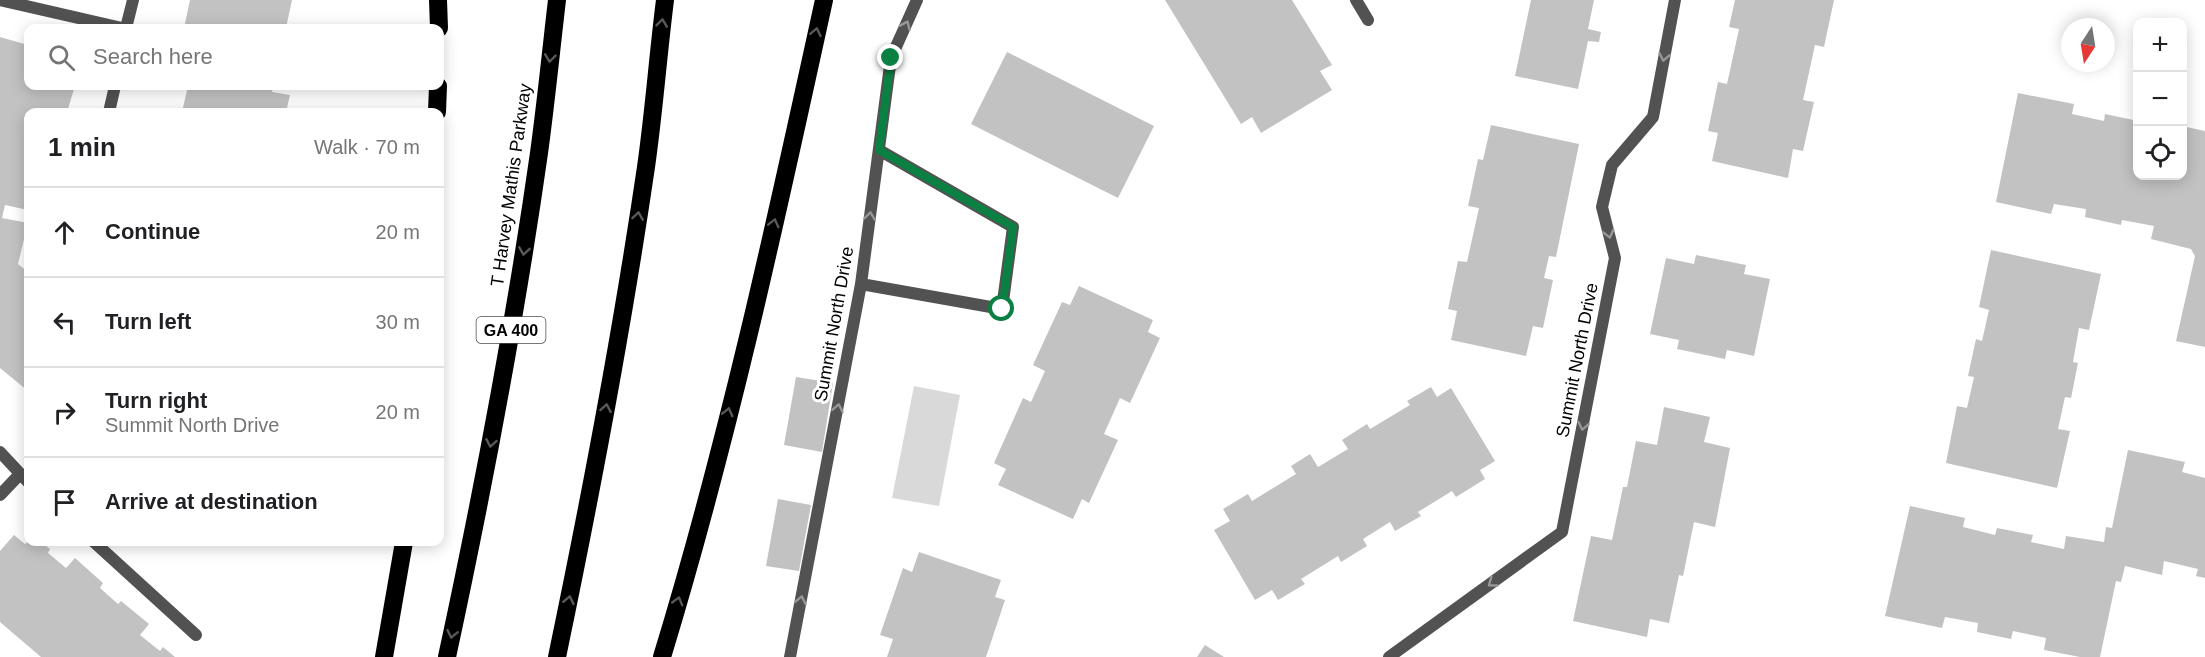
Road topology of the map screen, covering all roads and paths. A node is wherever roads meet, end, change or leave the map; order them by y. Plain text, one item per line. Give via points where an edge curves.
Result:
1 (0, 0) edge
2 (133, 0) edge
3 (438, 0) edge
4 (557, 0) edge
5 (665, 0) edge
6 (824, 0) edge
7 (917, 0) edge
8 (1356, 0) edge
9 (1675, 0) edge
10 (1368, 20) dead end
11 (106, 24) edge
12 (125, 24) edge
13 (439, 24) edge
14 (114, 90) edge
15 (438, 90) edge
16 (110, 108) edge
17 (437, 108) edge
18 (879, 150) junction
19 (861, 284) junction
20 (0, 452) edge
21 (24, 478) edge
22 (0, 495) edge
23 (98, 546) edge
24 (403, 546) edge
25 (196, 635) dead end
26 (384, 657) edge
27 (447, 657) edge
28 (557, 657) edge
29 (662, 657) edge
30 (790, 657) edge
31 (1389, 657) edge

1 - 11 street
2 - 12 street
3 - 13 highway
4 -> 27 highway, T Harvey Mathis Parkway / GA 400 via 539,153 512,326
28 -> 5 highway via 617,350 646,164
29 -> 6 highway via 738,375
18 -> 7 street, Summit North Drive via 891,58
8 - 10 street
9 -> 31 street, Summit North Drive via 1653,117 1612,165 1602,207 1615,258 1562,532
14 - 16 street
15 - 17 highway
19 -> 18 street, Summit North Drive
18 - 19 street via 1013,227 1002,309
30 -> 19 street, Summit North Drive
20 - 21 street
21 - 22 street
23 - 25 street
24 - 26 highway

